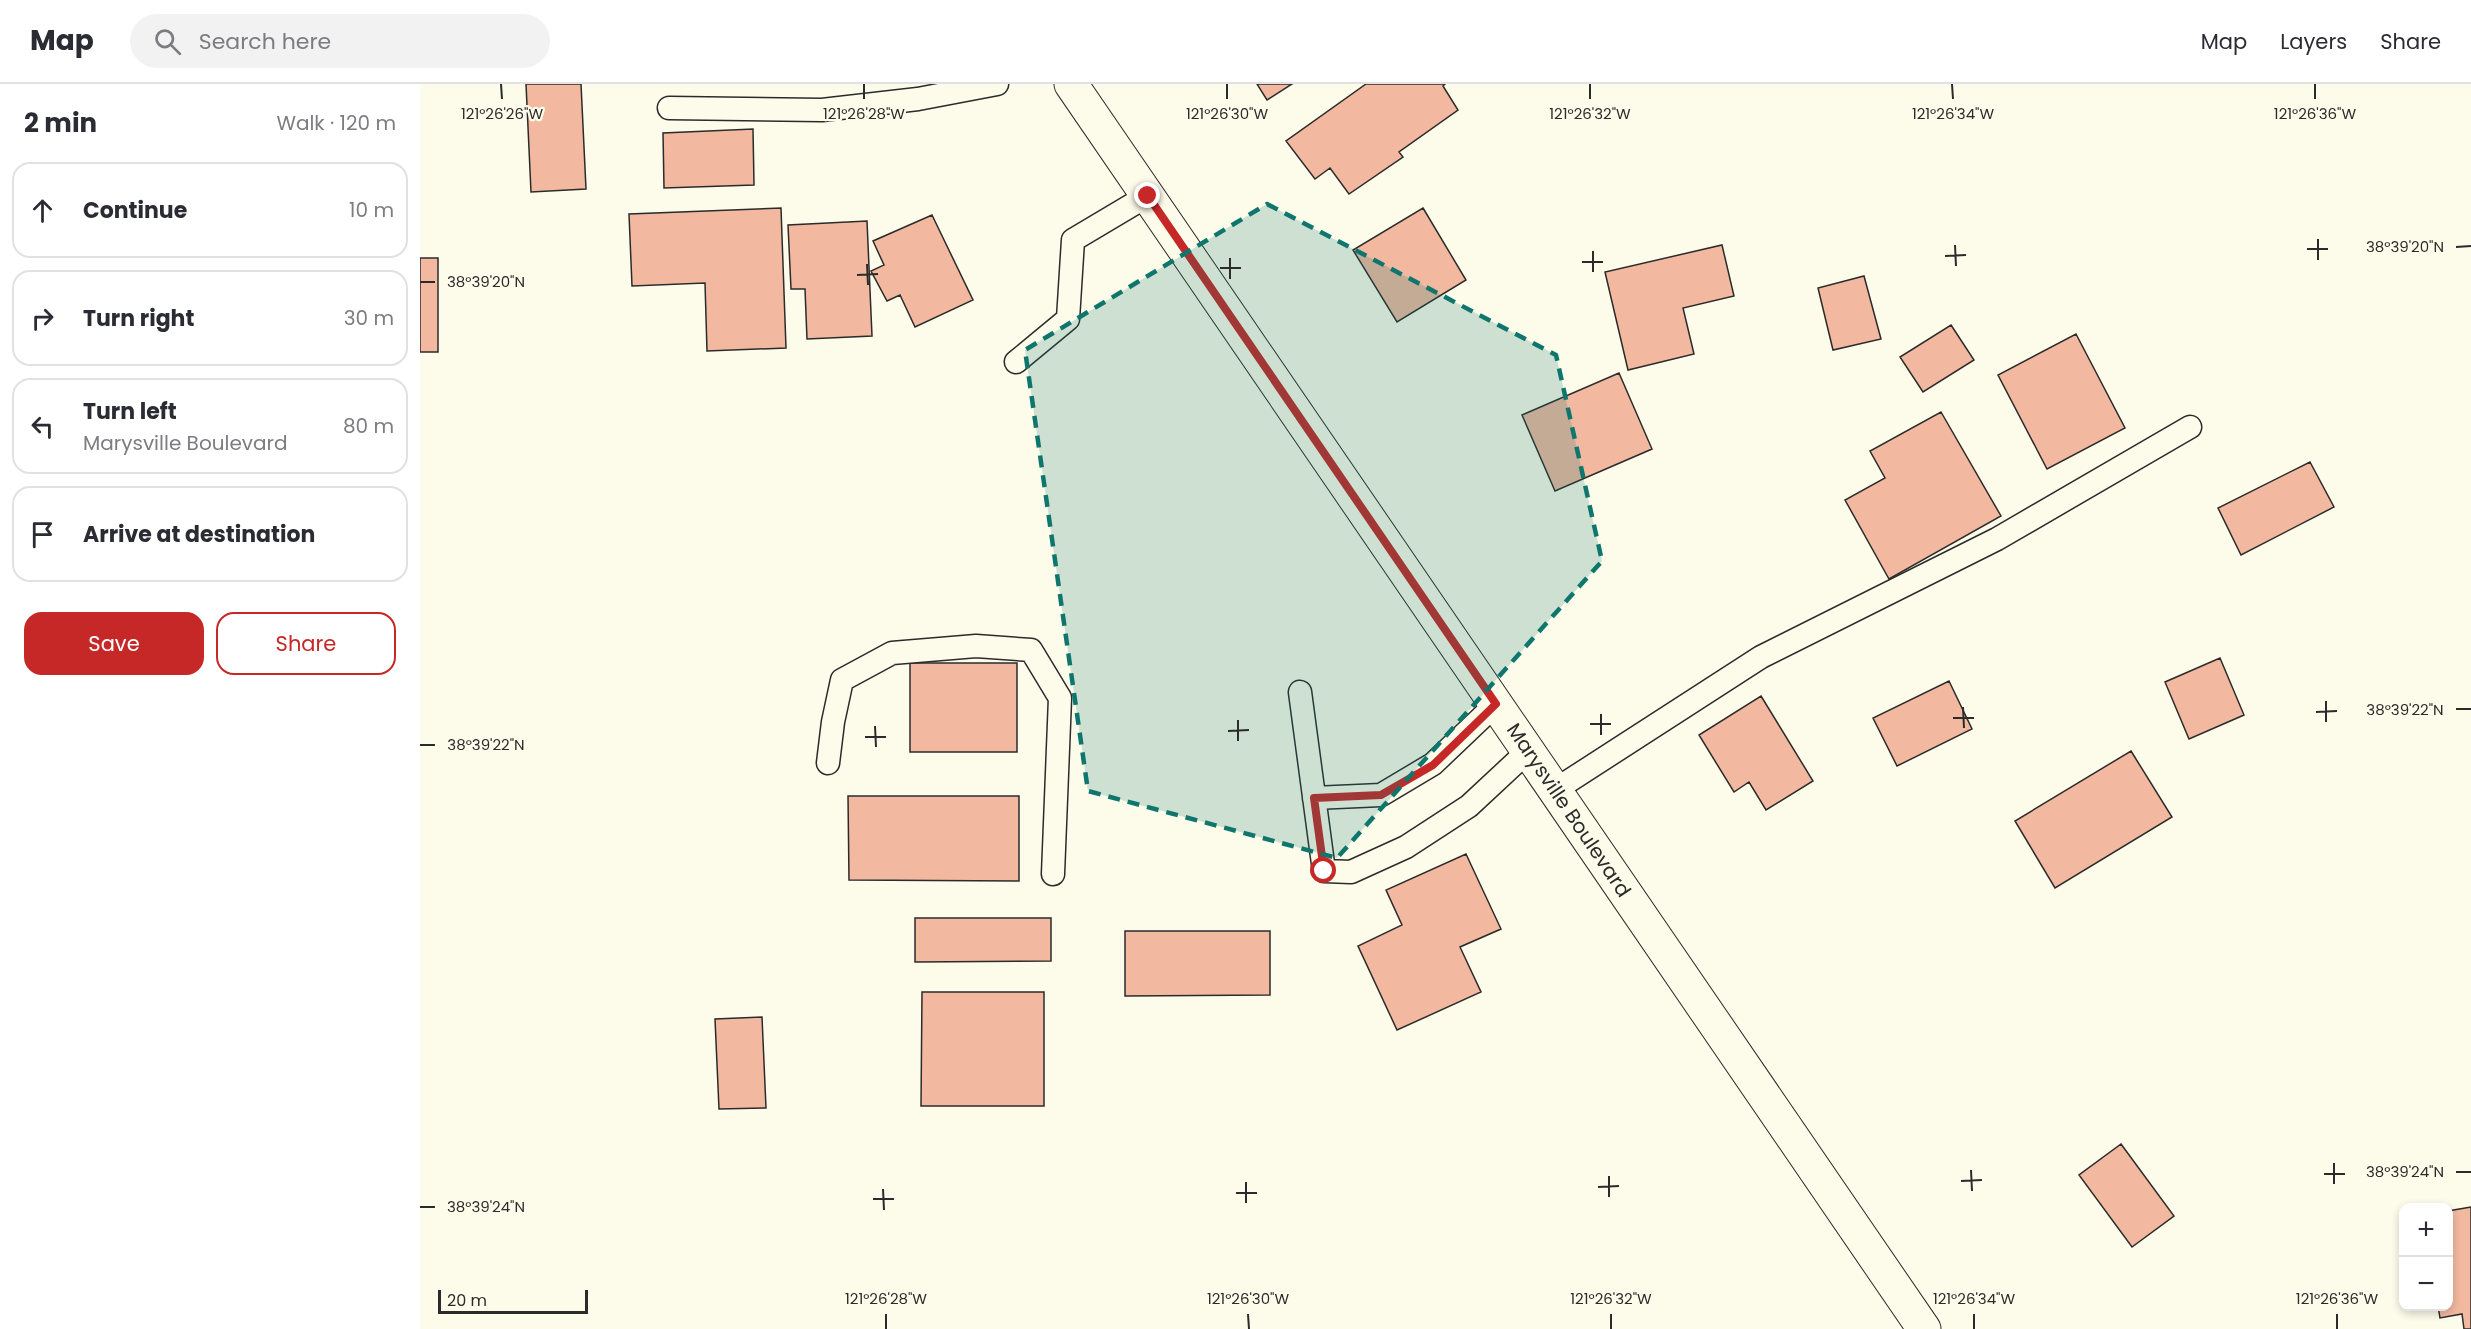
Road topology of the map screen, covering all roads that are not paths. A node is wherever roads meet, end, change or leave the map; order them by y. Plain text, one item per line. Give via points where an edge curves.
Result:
1 (997, 84) edge
2 (1071, 84) edge
3 (669, 108) dead end
4 (1148, 196) junction
5 (1016, 362) dead end
6 (2190, 427) dead end
7 (1300, 692) dead end
8 (1496, 704) junction
9 (1528, 751) junction
10 (828, 763) dead end
11 (1555, 790) junction
12 (1314, 798) junction
13 (1053, 874) dead end
14 (1924, 1329) edge

1 - 3 lane via 918,99 822,110
2 - 4 main road, Marysville Boulevard
4 - 5 lane via 1073,240 1068,319
4 - 8 main road, Marysville Boulevard
6 - 11 lane via 1997,539 1761,657
7 - 12 lane
8 - 9 main road, Marysville Boulevard
8 - 12 lane via 1433,765 1381,795
9 - 11 main road, Marysville Boulevard
9 - 12 lane via 1469,806 1406,847 1351,872 1324,871
10 - 13 lane via 843,680 892,653 976,646 1031,650 1060,698
11 - 14 main road, Marysville Boulevard

